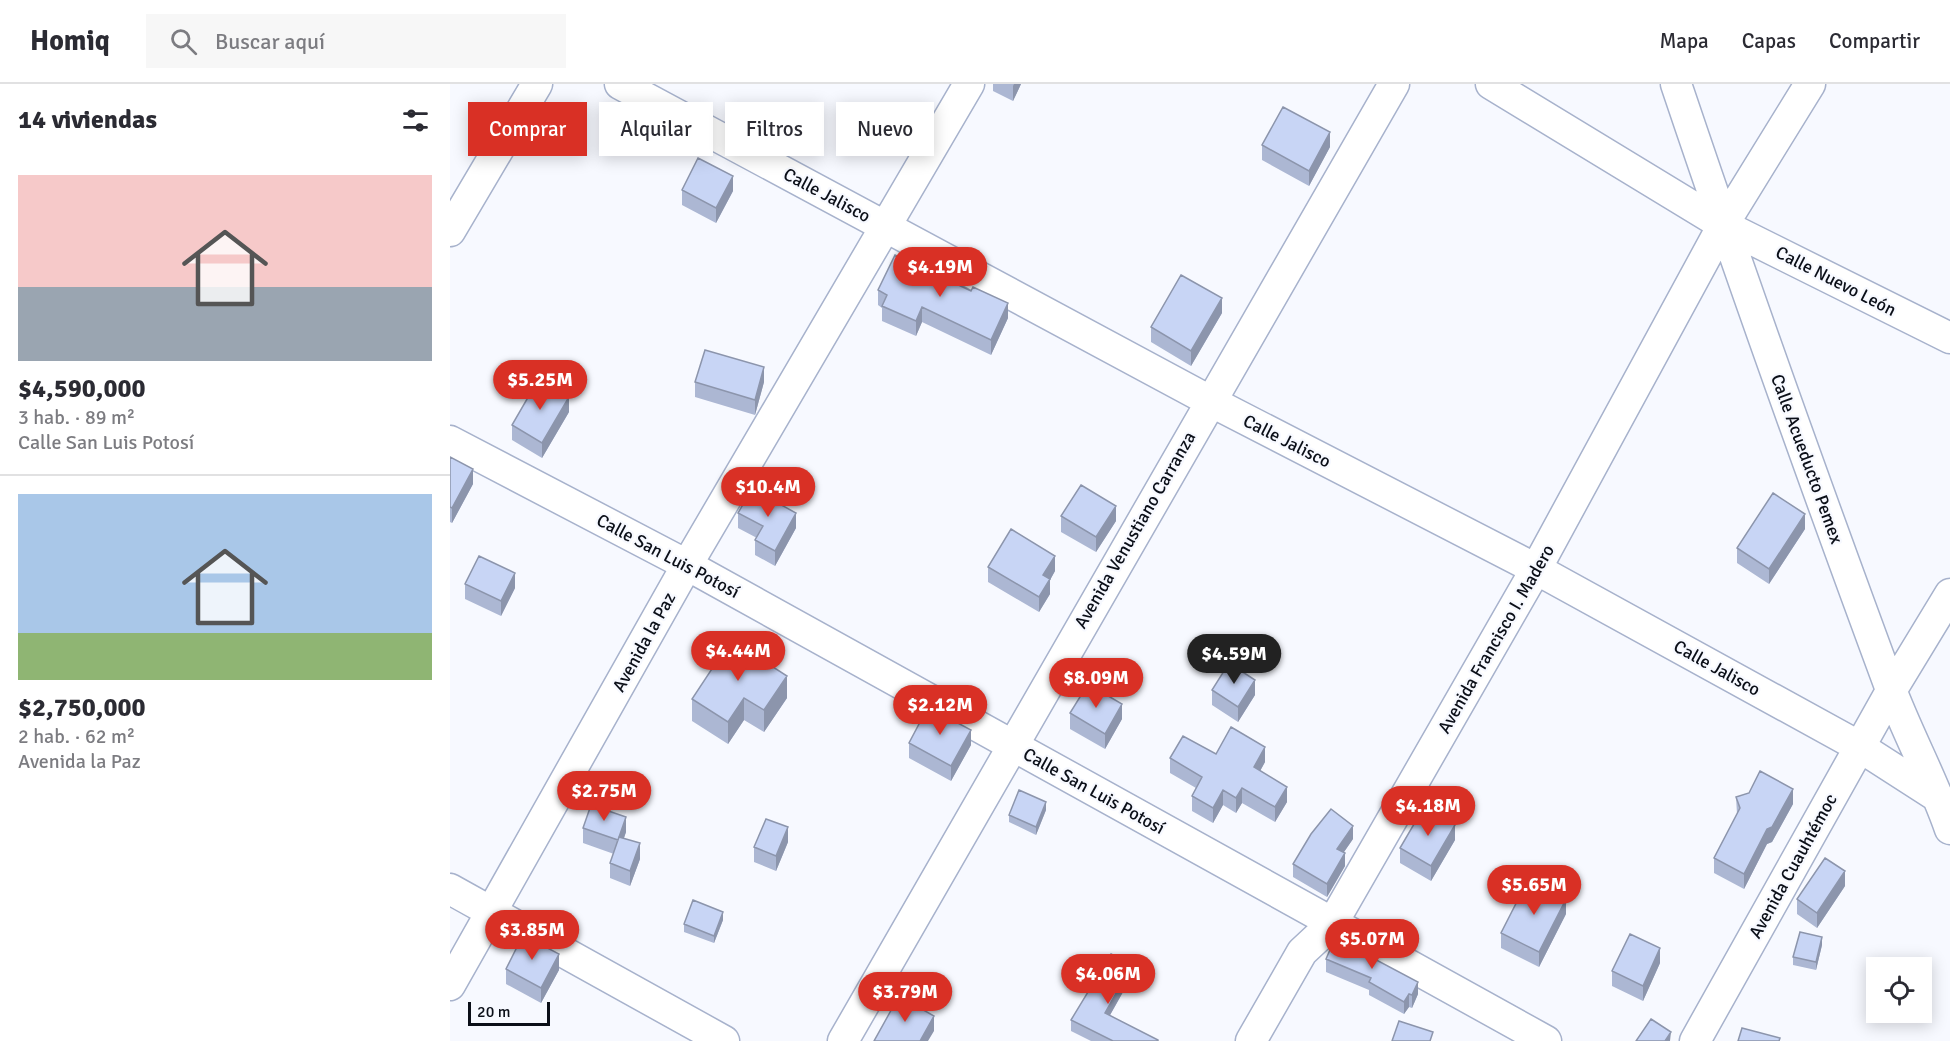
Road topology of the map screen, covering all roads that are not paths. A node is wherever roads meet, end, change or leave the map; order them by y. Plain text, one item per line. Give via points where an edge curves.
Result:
1 (537, 84) edge
2 (620, 84) edge
3 (969, 84) edge
4 (1394, 84) edge
5 (1491, 84) edge
6 (1676, 84) edge
7 (1810, 84) edge
8 (1723, 225) junction
9 (887, 227) junction
10 (450, 231) edge
11 (1950, 338) edge
12 (1210, 401) junction
13 (450, 441) edge
14 (687, 565) junction
15 (1536, 569) junction
16 (1950, 594) edge
17 (1891, 691) junction
18 (1012, 745) junction
19 (1860, 747) junction
20 (1945, 802) edge
21 (1950, 829) edge
22 (450, 889) edge
23 (493, 912) junction
24 (1332, 924) junction
25 (450, 985) edge
26 (724, 1041) edge
27 (843, 1041) edge
28 (1251, 1041) edge
29 (1546, 1041) edge
30 (1695, 1041) edge

1 - 10 street
2 - 9 street, Calle Jalisco
3 - 9 street, Avenida la Paz
4 - 12 street, Avenida Venustiano Carranza
5 - 8 street
6 - 8 street, Calle Acueducto Pemex
7 - 8 street, Avenida Francisco I. Madero
8 - 11 street, Calle Nuevo León
8 - 15 street, Avenida Francisco I. Madero
8 - 17 street, Calle Acueducto Pemex
9 - 12 street, Calle Jalisco
9 - 14 street, Avenida la Paz
12 - 15 street, Calle Jalisco
12 - 18 street, Avenida Venustiano Carranza
13 - 14 street, Calle San Luis Potosí
14 - 18 street, Calle San Luis Potosí
14 - 23 street, Avenida la Paz
15 - 19 street, Calle Jalisco
15 - 24 street, Avenida Francisco I. Madero
16 - 17 street, Avenida Cuauhtémoc
17 - 19 street, Avenida Cuauhtémoc
17 - 20 street, Calle Acueducto Pemex
18 - 24 street, Calle San Luis Potosí
18 - 27 street, Avenida Venustiano Carranza
19 - 20 street, Calle Jalisco
19 - 30 street, Avenida Cuauhtémoc
20 - 21 street, Calle Acueducto Pemex
22 - 23 street
23 - 25 street, Avenida la Paz
23 - 26 street
24 - 28 street, Avenida Francisco I. Madero via 1302,952
24 - 29 street, Calle San Luis Potosí

